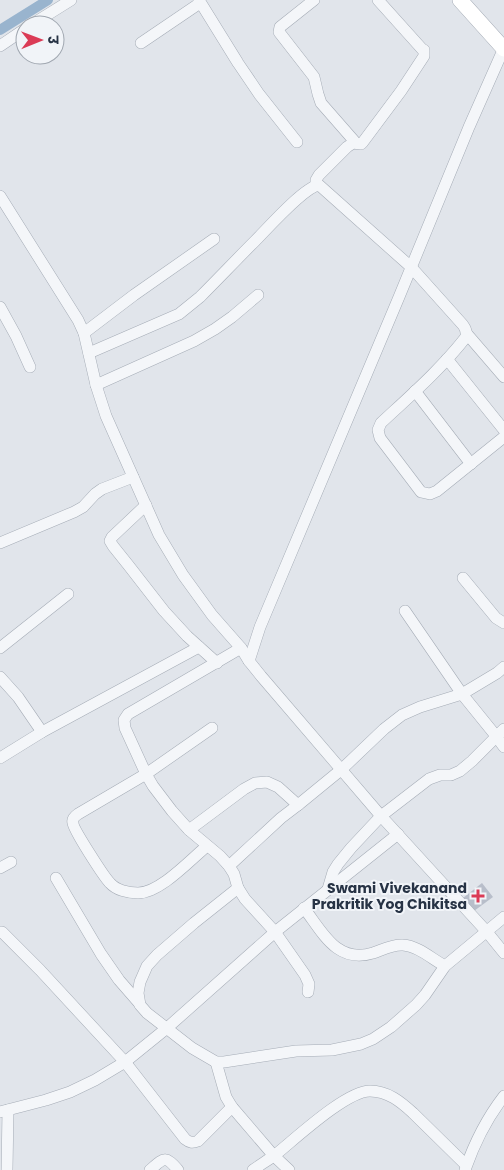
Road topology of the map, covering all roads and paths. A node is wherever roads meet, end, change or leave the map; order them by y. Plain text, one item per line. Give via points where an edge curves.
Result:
1 (71, 0) edge
2 (314, 0) edge
3 (378, 0) edge
4 (460, 0) edge
5 (199, 2) edge
6 (48, 15) edge
7 (15, 36) edge
8 (141, 43) dead end
9 (0, 46) edge
10 (504, 48) edge
11 (298, 142) dead end
12 (356, 143) junction
13 (316, 185) junction
14 (0, 196) edge
15 (214, 239) dead end
16 (412, 267) junction
17 (258, 295) dead end
18 (0, 307) edge
19 (84, 333) junction
20 (467, 334) junction
21 (89, 353) junction
22 (447, 359) junction
23 (30, 367) dead end
24 (504, 377) edge
25 (96, 385) junction
26 (415, 391) junction
27 (504, 430) edge
28 (504, 437) edge
29 (470, 464) junction
30 (133, 477) junction
31 (146, 505) junction
32 (0, 543) edge
33 (463, 578) dead end
34 (68, 594) dead end
35 (405, 611) dead end
36 (504, 623) edge
37 (199, 647) junction
38 (0, 648) edge
39 (241, 648) junction
40 (250, 661) junction
41 (217, 662) junction
42 (504, 666) edge
43 (0, 678) edge
44 (462, 694) junction
45 (212, 728) dead end
46 (42, 732) junction
47 (500, 732) edge
48 (504, 747) edge
49 (0, 758) edge
50 (342, 769) junction
51 (146, 774) junction
52 (298, 805) junction
53 (381, 816) junction
54 (188, 830) junction
55 (398, 834) junction
56 (207, 846) junction
57 (11, 862) dead end
58 (229, 866) junction
59 (0, 868) edge
60 (56, 878) dead end
61 (238, 888) junction
62 (328, 890) junction
63 (304, 908) junction
64 (504, 917) edge
65 (1, 931) edge
66 (275, 932) junction
67 (487, 932) junction
68 (504, 953) edge
69 (445, 966) junction
70 (308, 992) dead end
71 (140, 1005) junction
72 (167, 1028) junction
73 (125, 1062) junction
74 (216, 1062) junction
75 (504, 1096) edge
76 (232, 1107) junction
77 (4, 1111) edge
78 (274, 1156) junction
79 (466, 1168) edge
80 (7, 1170) edge
81 (150, 1170) edge
82 (178, 1170) edge
83 (253, 1170) edge
84 (289, 1170) edge

1 - 6 street
2 - 12 street via 280,27 280,32 314,77 322,103
3 - 12 street via 422,48 424,56 368,136 362,143
4 - 10 main road
5 - 8 street
5 - 11 street via 259,94
7 - 9 street
10 - 16 street
12 - 13 street via 347,147 319,175
13 - 16 street via 321,185
13 - 21 street via 290,205 186,309
14 - 19 street
15 - 19 street
16 - 20 street via 463,325
16 - 40 street via 260,627
17 - 25 street via 215,330
18 - 23 street
19 - 21 street
20 - 22 street
20 - 24 street
21 - 25 street
22 - 26 street
22 - 27 street
25 - 30 street
26 - 29 street
26 - 29 street via 381,423 378,430 380,438 421,492 430,494 437,491
28 - 29 street
30 - 31 street
30 - 32 street via 102,489 74,512
31 - 37 street via 110,541 164,611
31 - 39 street via 184,575 212,615
33 - 36 street via 496,618
34 - 38 street
35 - 44 street
37 - 41 street
37 - 46 street
39 - 40 street
39 - 41 street
40 - 50 street
41 - 51 street via 128,714 124,720
42 - 44 street
43 - 46 street via 18,697
44 - 47 street
44 - 50 street via 402,715
45 - 51 street
46 - 49 street
47 - 48 street
47 - 53 street via 460,771 429,779
50 - 52 street
50 - 53 street
51 - 54 street
51 - 56 street via 73,818 74,829 110,883 129,892 151,891
52 - 54 street via 278,787 267,782 255,783
52 - 58 street
53 - 55 street
53 - 62 street via 338,864
54 - 56 street
55 - 62 street
55 - 67 street
56 - 58 street
57 - 59 street
58 - 61 street
60 - 71 street via 101,954
61 - 66 street
61 - 71 street via 147,966 138,993
62 - 63 street
63 - 66 street
63 - 69 street via 330,942 350,955 361,956 402,945 414,948
64 - 67 street
65 - 73 street
66 - 70 street via 305,975
66 - 72 street
67 - 68 street
67 - 69 street
69 - 74 street via 416,1005 374,1039 332,1050 296,1051
71 - 72 street
72 - 73 street
72 - 74 street
73 - 76 street via 188,1142 198,1141
73 - 77 street via 70,1092
74 - 76 street
75 - 79 street via 481,1131
76 - 78 street
77 - 80 street
78 - 79 street via 339,1104 368,1091 391,1096 404,1105
78 - 83 street
78 - 84 street
81 - 82 street via 164,1160 170,1161

